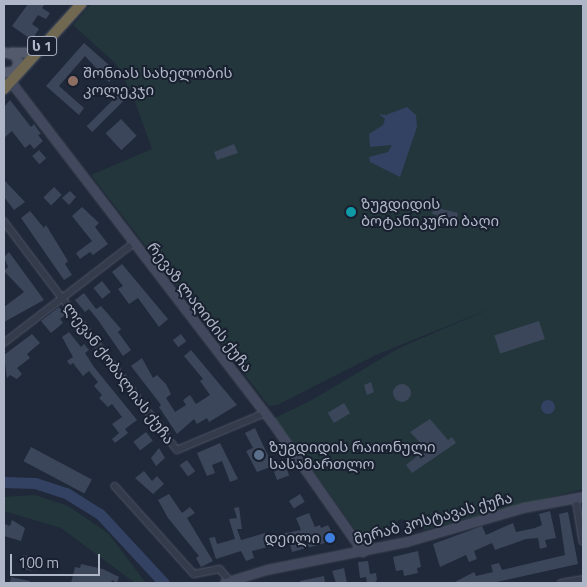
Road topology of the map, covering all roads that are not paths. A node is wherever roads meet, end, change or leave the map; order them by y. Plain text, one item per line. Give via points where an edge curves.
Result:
1 (81, 4) edge
2 (8, 52) edge
3 (37, 52) junction
4 (19, 68) junction
5 (5, 82) edge
6 (4, 221) edge
7 (134, 243) junction
8 (63, 299) junction
9 (4, 342) edge
10 (265, 413) junction
11 (115, 486) dead end
12 (579, 498) edge
13 (583, 541) edge
14 (364, 552) junction
15 (583, 579) edge
16 (229, 583) edge
17 (561, 583) edge

1 - 3 highway, ს 1
2 - 3 main road
2 - 4 main road
3 - 4 highway, ს 1
4 - 5 highway, ს 1
5 - 7 street, რევაზ ლაღიძის ქუჩა
6 - 8 street, ლევან ქობალიას ქუჩა
7 - 8 street
7 - 10 street, რევაზ ლაღიძის ქუჩა
8 - 9 street
8 - 10 street, ლევან ქობალიას ქუჩა via 177,450
10 - 14 street, რევაზ ლაღიძის ქუჩა
11 - 16 street via 194,574 220,570
12 - 13 street
12 - 14 street, მერაბ კოსტავას ქუჩა via 524,508
14 - 16 street, მერაბ კოსტავას ქუჩა via 267,570
15 - 17 street

